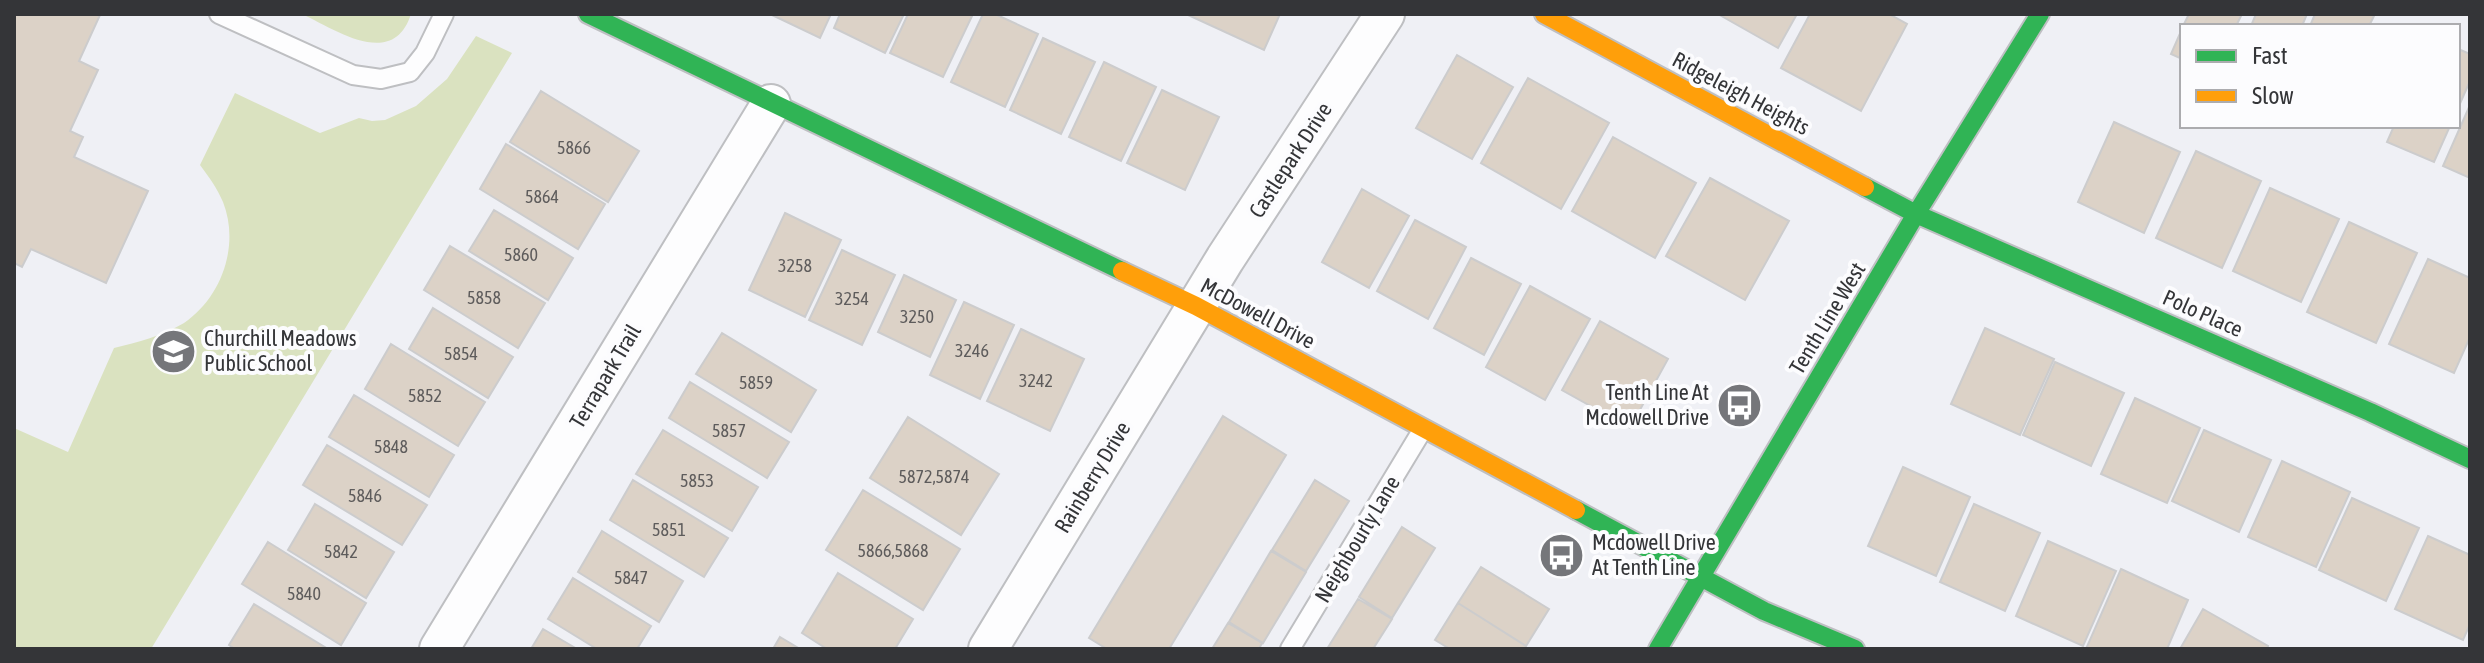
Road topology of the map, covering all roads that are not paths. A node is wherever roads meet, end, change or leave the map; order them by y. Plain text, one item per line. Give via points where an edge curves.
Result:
1 (219, 14) edge
2 (444, 14) edge
3 (588, 14) edge
4 (1385, 14) edge
5 (1544, 14) edge
6 (2040, 14) edge
7 (771, 104) junction
8 (1916, 214) junction
9 (1196, 306) junction
10 (1423, 428) junction
11 (2470, 459) edge
12 (1701, 577) junction
13 (439, 649) edge
14 (988, 649) edge
15 (1290, 649) edge
16 (1658, 649) edge
17 (1855, 649) edge

1 - 2 lane via 353,75 381,79 410,72
3 - 7 street, McDowell Drive
4 - 9 street, Castlepark Drive
5 - 8 street, Ridgeleigh Heights
6 - 8 street, Tenth Line West
7 - 9 street, McDowell Drive
7 - 13 street, Terrapark Trail
8 - 11 street, Polo Place
8 - 12 street, Tenth Line West
9 - 10 street, McDowell Drive
9 - 14 street, Rainberry Drive
10 - 12 street, McDowell Drive
10 - 15 lane, Neighbourly Lane
12 - 16 street, Tenth Line West
12 - 17 street, McDowell Drive via 1764,611

